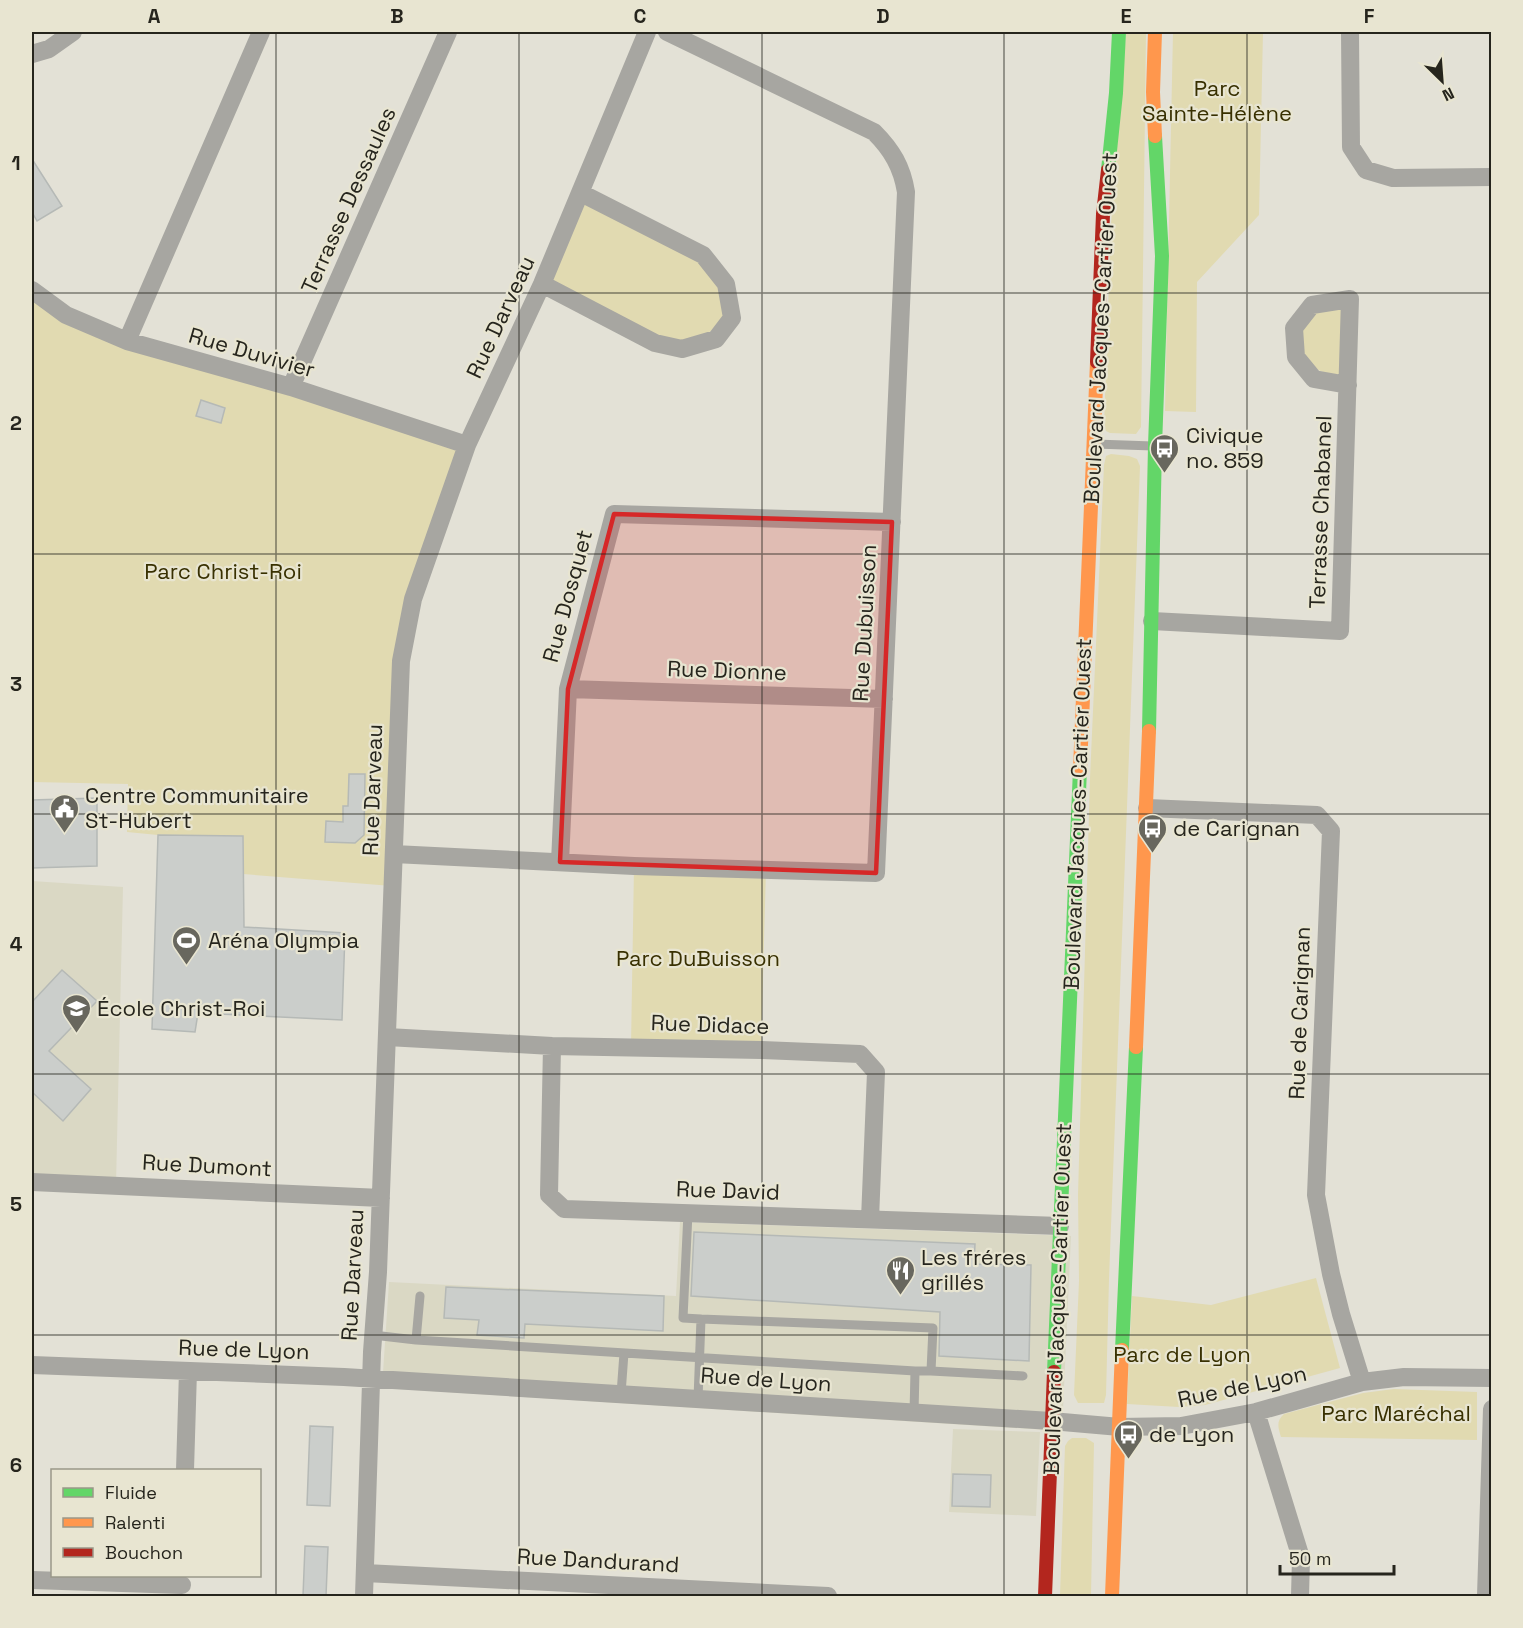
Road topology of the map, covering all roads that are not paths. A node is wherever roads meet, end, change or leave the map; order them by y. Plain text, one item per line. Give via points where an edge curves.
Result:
1 (73, 32) edge
2 (261, 32) edge
3 (448, 32) edge
4 (647, 32) edge
5 (667, 32) edge
6 (1119, 32) edge
7 (1155, 32) edge
8 (1350, 32) edge
9 (32, 54) edge
10 (1491, 177) edge
11 (581, 193) junction
12 (542, 284) junction
13 (32, 290) edge
14 (128, 341) junction
15 (1348, 385) junction
16 (291, 387) junction
17 (1093, 444) junction
18 (467, 445) junction
19 (1155, 446) junction
20 (892, 522) junction
21 (1152, 621) junction
22 (568, 689) junction
23 (884, 699) junction
24 (1147, 808) junction
25 (394, 854) junction
26 (560, 862) junction
27 (387, 1037) junction
28 (552, 1046) junction
29 (32, 1182) edge
30 (381, 1198) junction
31 (688, 1213) junction
32 (870, 1219) junction
33 (1060, 1226) junction
34 (420, 1296) dead end
35 (701, 1319) junction
36 (373, 1335) junction
37 (416, 1341) junction
38 (624, 1353) junction
39 (699, 1356) junction
40 (32, 1365) edge
41 (188, 1371) junction
42 (915, 1371) junction
43 (931, 1371) junction
44 (1023, 1376) dead end
45 (1491, 1378) edge
46 (371, 1379) junction
47 (1362, 1382) junction
48 (621, 1394) junction
49 (698, 1399) junction
50 (1491, 1409) edge
51 (1256, 1412) junction
52 (914, 1413) junction
53 (1051, 1421) junction
54 (1120, 1427) junction
55 (185, 1469) edge
56 (1490, 1488) edge
57 (365, 1573) junction
58 (32, 1580) edge
59 (182, 1586) edge
60 (679, 1592) edge
61 (364, 1596) edge
62 (828, 1596) edge
63 (1045, 1596) edge
64 (1112, 1596) edge
65 (1300, 1596) edge
66 (1486, 1596) edge

1 - 9 street via 49,49
2 - 14 street
3 - 16 street, Terrasse Dessaules
4 - 11 street, Rue Darveau
5 - 20 street, Rue Dubuisson via 874,132 904,176
6 - 17 main road, Boulevard Jacques-Cartier Ouest via 1103,214
7 - 19 main road via 1153,92 1162,256
8 - 10 street via 1351,147 1366,170 1393,178
11 - 12 street, Rue Darveau
11 - 12 street via 703,255 726,284 732,318 716,339 682,349 655,343
12 - 18 street, Rue Darveau
13 - 14 street, Rue Duvivier via 66,315
14 - 16 street, Rue Duvivier
15 - 15 street, Terrasse Chabanel via 1350,300 1312,305 1294,328 1296,357 1314,379
15 - 21 street, Terrasse Chabanel via 1340,631
16 - 18 street, Rue Duvivier
17 - 19 lane
17 - 33 main road, Boulevard Jacques-Cartier Ouest
18 - 25 street, Rue Darveau via 413,599 401,661
19 - 21 main road
20 - 22 street, Rue Dosquet via 614,514
20 - 23 street, Rue Dubuisson
21 - 24 main road
22 - 23 street, Rue Dionne
22 - 26 street, Rue Dosquet
23 - 26 street, Rue Dubuisson via 876,873
24 - 47 street, Rue de Carignan via 1317,815 1331,831 1316,1195 1334,1284
24 - 54 main road
25 - 26 street, Rue Dubuisson
25 - 27 street, Rue Darveau
27 - 28 street, Rue Didace
27 - 30 street, Rue Darveau
28 - 31 street, Rue David via 549,1195 564,1209
28 - 32 street, Rue Didace via 860,1054 876,1072
29 - 30 street, Rue Dumont
30 - 36 street, Rue Darveau
31 - 32 street, Rue David
31 - 35 lane via 682,1318
32 - 33 street, Rue David
33 - 53 main road, Boulevard Jacques-Cartier Ouest
34 - 37 lane
35 - 39 lane
35 - 43 lane via 933,1328
36 - 37 lane
36 - 46 street, Rue Darveau
37 - 38 lane
38 - 39 lane
38 - 48 lane
39 - 42 lane
39 - 49 lane
40 - 41 street, Rue de Lyon
41 - 46 street, Rue de Lyon
41 - 55 street
42 - 43 lane
42 - 52 lane
43 - 44 lane
45 - 47 street, Rue de Lyon via 1404,1377
46 - 48 street, Rue de Lyon
46 - 57 street, Rue Darveau
47 - 51 street, Rue de Lyon
48 - 49 street, Rue de Lyon
49 - 52 street, Rue de Lyon
50 - 56 street
51 - 54 street, Rue de Lyon via 1181,1426
51 - 65 street via 1300,1558
52 - 53 street, Rue de Lyon
53 - 54 street, Rue de Lyon
53 - 63 main road, Boulevard Jacques-Cartier Ouest
54 - 64 main road
56 - 66 street
57 - 60 street, Rue Dandurand
57 - 61 street, Rue Darveau
58 - 59 street
60 - 62 street, Rue Dandurand

